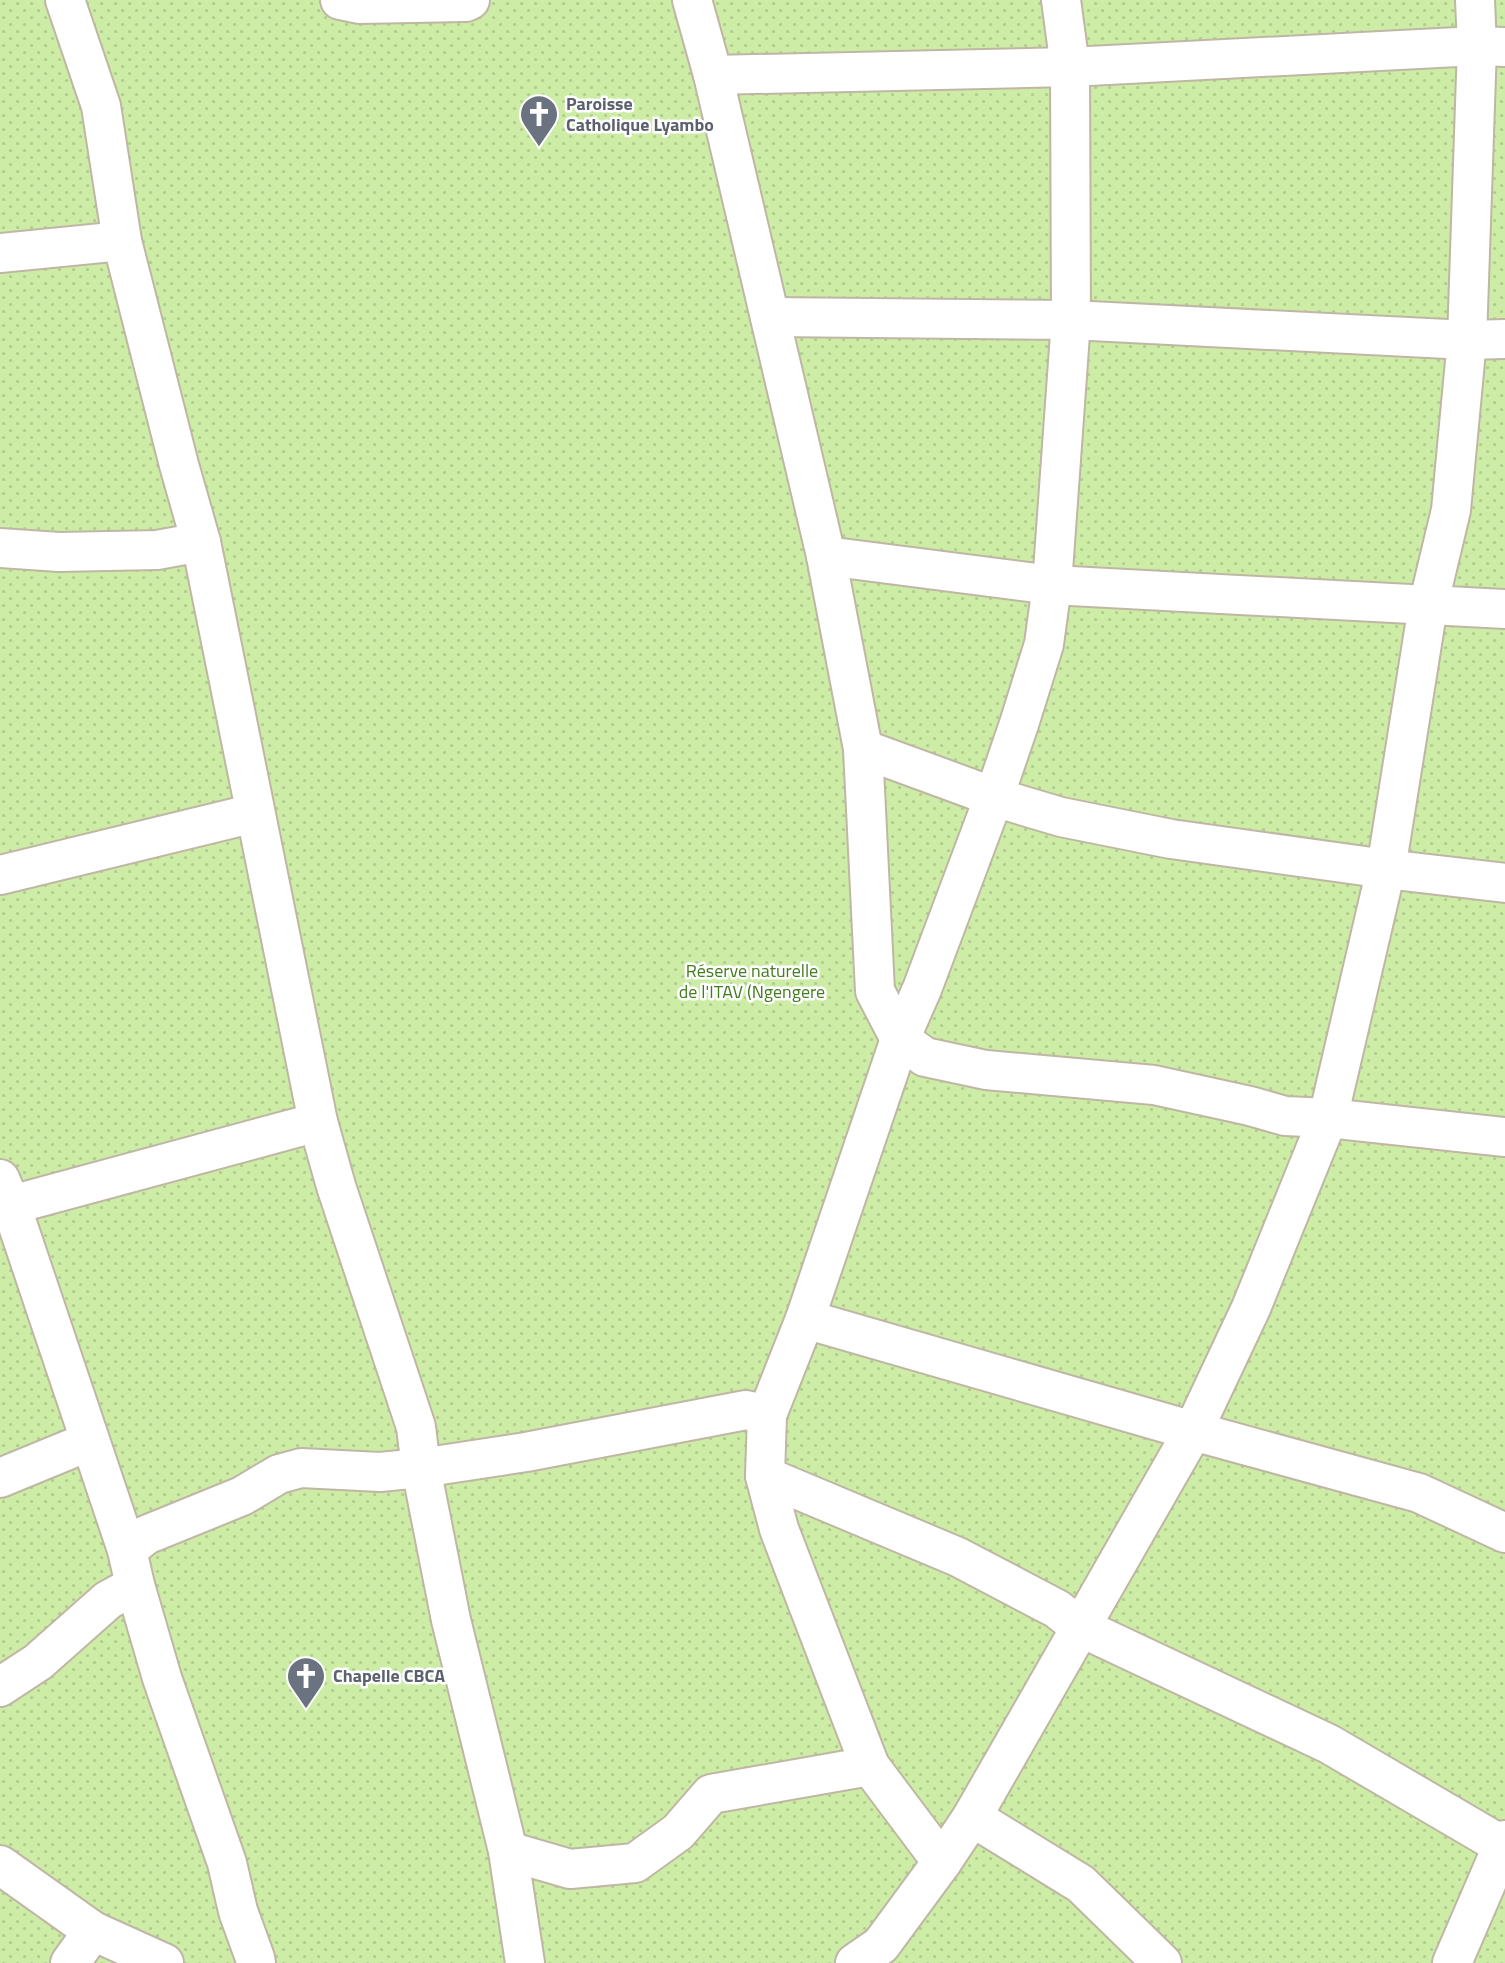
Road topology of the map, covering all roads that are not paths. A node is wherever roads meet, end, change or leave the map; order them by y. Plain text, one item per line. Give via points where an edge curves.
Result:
1 (65, 0) edge
2 (470, 0) edge
3 (692, 0) edge
4 (1061, 0) edge
5 (1475, 0) edge
6 (352, 1) edge
7 (1491, 47) edge
8 (1070, 67) junction
9 (713, 75) junction
10 (122, 242) junction
11 (0, 253) edge
12 (770, 317) junction
13 (1071, 320) junction
14 (1505, 339) edge
15 (1467, 340) junction
16 (201, 542) junction
17 (0, 548) edge
18 (827, 556) junction
19 (1052, 585) junction
20 (1428, 606) junction
21 (1505, 609) edge
22 (863, 749) junction
23 (994, 797) junction
24 (255, 813) junction
25 (1386, 869) junction
26 (0, 875) edge
27 (1505, 883) edge
28 (900, 1039) junction
29 (1328, 1118) junction
30 (317, 1122) junction
31 (1505, 1137) edge
32 (3, 1186) edge
33 (804, 1319) junction
34 (767, 1415) junction
35 (1193, 1431) junction
36 (90, 1441) junction
37 (421, 1468) junction
38 (765, 1476) junction
39 (0, 1478) edge
40 (1505, 1533) edge
41 (131, 1567) junction
42 (1080, 1627) junction
43 (0, 1687) edge
44 (870, 1766) junction
45 (972, 1816) junction
46 (1504, 1844) edge
47 (508, 1852) junction
48 (942, 1862) junction
49 (0, 1865) edge
50 (93, 1931) junction
51 (877, 1957) edge
52 (71, 1963) edge
53 (164, 1963) edge
54 (256, 1963) edge
55 (525, 1963) edge
56 (1162, 1963) edge
57 (1452, 1963) edge

1 - 10 street via 101,106
2 - 6 street
3 - 9 street
4 - 8 street
5 - 7 street
7 - 8 street
7 - 15 street
8 - 9 street
8 - 13 street
9 - 12 street
10 - 11 street
10 - 16 street
12 - 13 street
12 - 18 street
13 - 15 street
13 - 19 street
14 - 15 street
15 - 20 street via 1451,510
16 - 17 street via 157,550
16 - 24 street
18 - 19 street
18 - 22 street
19 - 20 street
19 - 23 street via 1044,644
20 - 21 street
20 - 25 street
22 - 23 street
22 - 28 street via 875,991
23 - 25 street via 1061,817 1171,839
23 - 28 street
24 - 26 street
24 - 30 street
25 - 27 street
25 - 29 street
28 - 29 street via 925,1057 986,1070 1154,1085 1285,1116
28 - 33 street
29 - 31 street
29 - 35 street via 1251,1308
30 - 32 street
30 - 37 street via 416,1427
32 - 36 street
33 - 34 street
33 - 35 street
34 - 37 street via 746,1410
34 - 38 street
35 - 40 street via 1419,1493
35 - 42 street
36 - 39 street
36 - 41 street
37 - 41 street via 380,1472 301,1468 279,1475 242,1496 146,1535
37 - 47 street via 451,1620
38 - 42 street via 958,1557 1057,1609
38 - 44 street via 779,1529
41 - 43 street via 108,1600 38,1662
41 - 54 street via 162,1678 227,1863
42 - 45 street
42 - 46 street via 1329,1744
44 - 47 street via 710,1794 678,1832 635,1863 570,1869
44 - 48 street
45 - 48 street
45 - 56 street via 1081,1884
46 - 57 street
47 - 55 street
48 - 51 street
49 - 50 street
50 - 52 street
50 - 53 street

